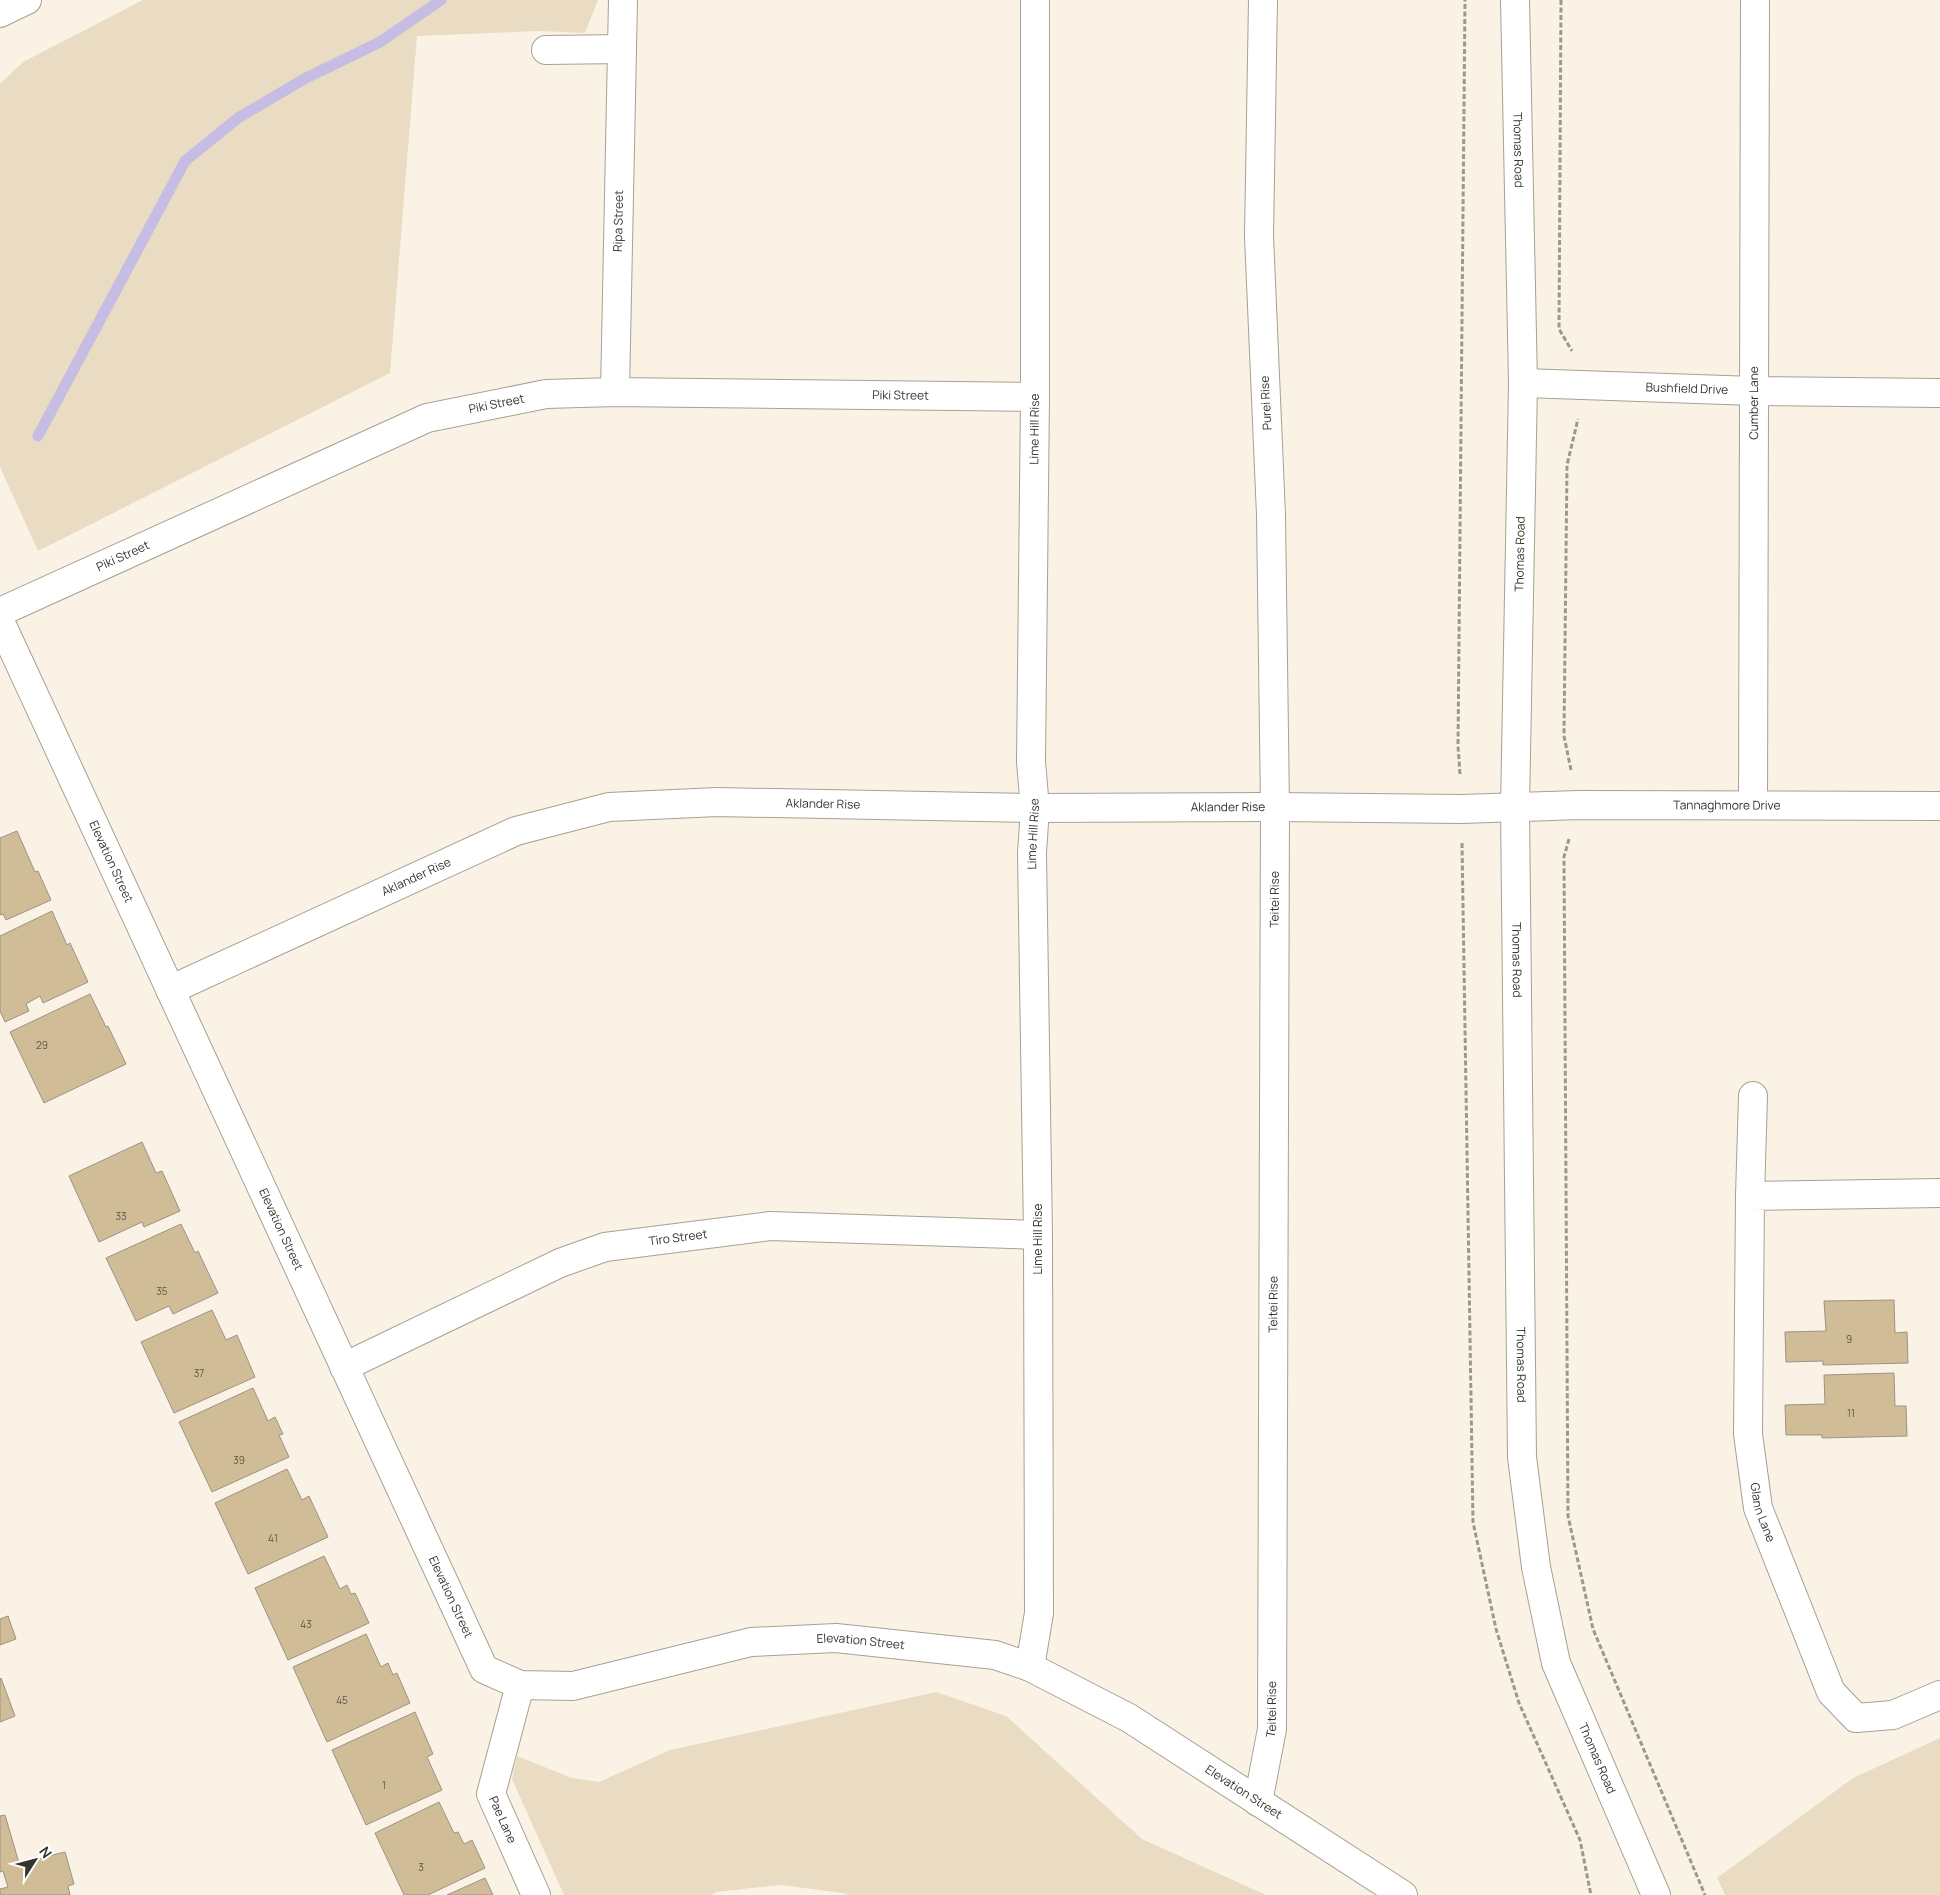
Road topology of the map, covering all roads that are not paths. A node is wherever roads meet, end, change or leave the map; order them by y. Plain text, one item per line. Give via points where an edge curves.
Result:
1 (27, 0) edge
2 (623, 0) edge
3 (1035, 0) edge
4 (1263, 0) edge
5 (1515, 0) edge
6 (1755, 0) edge
7 (0, 12) edge
8 (622, 49) junction
9 (546, 50) dead end
10 (1523, 383) junction
11 (1754, 391) junction
12 (615, 392) junction
13 (1940, 392) edge
14 (1035, 397) junction
15 (0, 612) edge
16 (0, 621) edge
17 (1753, 804) junction
18 (1940, 806) edge
19 (1276, 807) junction
20 (1034, 808) junction
21 (1515, 808) junction
22 (170, 990) junction
23 (1753, 1096) dead end
24 (1940, 1194) edge
25 (1750, 1196) junction
26 (1038, 1235) junction
27 (344, 1367) junction
28 (1030, 1667) junction
29 (520, 1685) junction
30 (1940, 1695) edge
31 (1258, 1802) junction
32 (536, 1895) edge
33 (1404, 1895) edge
34 (1656, 1895) edge

1 - 7 street
2 - 8 street, Ripa Street
3 - 14 street, Lime Hill Rise
4 - 19 street, Purei Rise via 1259,236 1271,515
5 - 10 street, Thomas Road
6 - 11 street, Cumber Lane
8 - 9 street
8 - 12 street, Ripa Street
10 - 11 street, Bushfield Drive
10 - 21 street, Thomas Road
11 - 13 street, Bushfield Drive
11 - 17 street, Cumber Lane
12 - 14 street, Piki Street
12 - 15 street, Piki Street via 546,394 427,418
14 - 20 street, Lime Hill Rise via 1031,762
16 - 22 street, Elevation Street
17 - 18 street, Tannaghmore Drive
17 - 21 street, Tannaghmore Drive
19 - 20 street, Aklander Rise
19 - 21 street, Aklander Rise
19 - 31 street, Teitei Rise via 1272,1729
20 - 22 street, Aklander Rise via 717,802 609,807 516,831
20 - 26 street, Lime Hill Rise
21 - 34 street, Thomas Road via 1522,1457 1536,1567 1556,1662
22 - 27 street, Elevation Street
23 - 25 street, Glann Lane
24 - 25 street
25 - 30 street, Glann Lane via 1748,1434 1758,1508 1831,1692 1856,1718 1894,1715
26 - 27 street, Tiro Street via 770,1226 605,1247 560,1263
26 - 28 street, Lime Hill Rise via 1039,1613
27 - 29 street, Elevation Street via 484,1670
28 - 29 street, Elevation Street via 995,1655 836,1638 751,1642 573,1686
28 - 31 street, Elevation Street via 1129,1718
29 - 32 street, Pae Lane via 490,1794
31 - 33 street, Elevation Street

